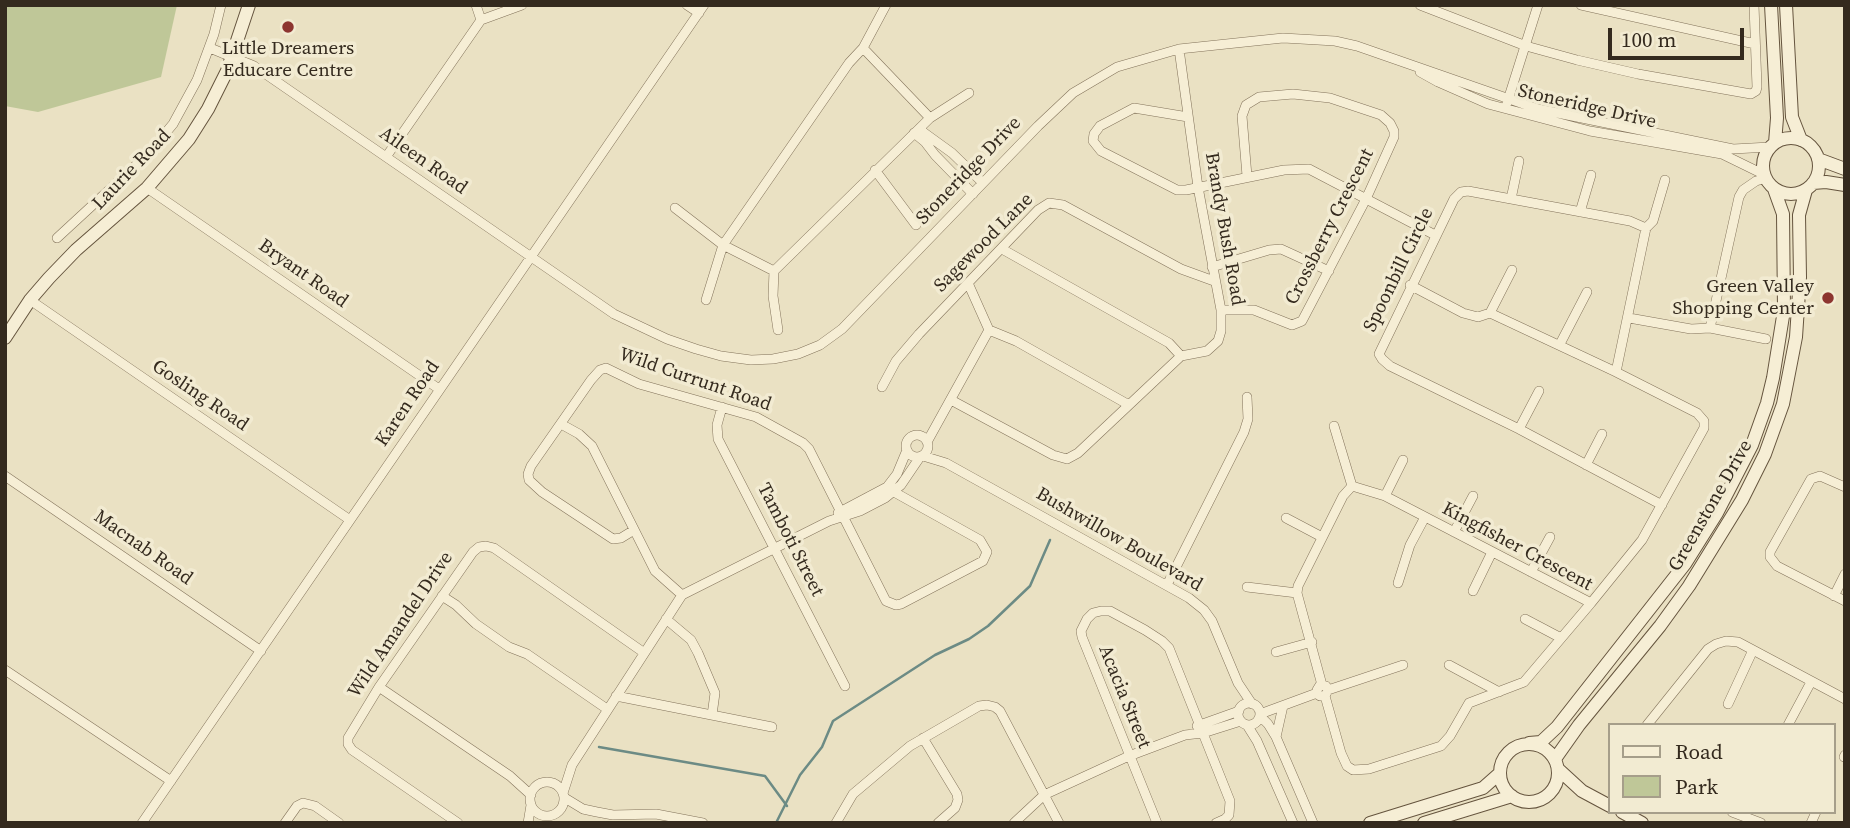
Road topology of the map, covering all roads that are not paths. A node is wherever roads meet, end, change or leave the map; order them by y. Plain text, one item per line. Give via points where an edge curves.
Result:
1 (221, 5) edge
2 (249, 5) edge
3 (476, 5) edge
4 (522, 5) edge
5 (687, 5) edge
6 (886, 5) edge
7 (1420, 5) edge
8 (1538, 5) edge
9 (1581, 5) edge
10 (1754, 5) edge
11 (1771, 5) edge
12 (1786, 5) edge
13 (701, 9) edge
14 (481, 20) junction
15 (1755, 44) junction
16 (1526, 46) junction
17 (210, 48) junction
18 (863, 48) junction
19 (1179, 49) junction
20 (233, 56) junction
21 (969, 93) dead end
22 (1506, 104) junction
23 (1187, 107) junction
24 (1174, 113) junction
25 (1188, 117) junction
26 (930, 118) junction
27 (916, 131) junction
28 (1801, 140) junction
29 (1773, 145) junction
30 (386, 157) junction
31 (1818, 159) junction
32 (1519, 161) dead end
33 (1845, 169) edge
34 (876, 170) junction
35 (1591, 175) dead end
36 (1247, 176) junction
37 (1765, 177) junction
38 (1664, 180) dead end
39 (983, 183) junction
40 (1845, 185) edge
41 (1198, 187) junction
42 (1810, 187) junction
43 (147, 188) junction
44 (1774, 188) junction
45 (973, 194) junction
46 (1511, 198) junction
47 (1366, 199) junction
48 (675, 208) dead end
49 (1580, 212) junction
50 (916, 225) dead end
51 (1646, 228) junction
52 (1435, 235) junction
53 (57, 238) dead end
54 (723, 245) junction
55 (1002, 249) junction
56 (530, 257) junction
57 (1212, 267) junction
58 (1512, 270) dead end
59 (774, 271) junction
60 (1329, 271) junction
61 (1214, 281) junction
62 (968, 283) junction
63 (1410, 285) junction
64 (1587, 292) dead end
65 (591, 299) joint
66 (30, 300) junction
67 (706, 300) dead end
68 (1221, 310) junction
69 (1490, 313) junction
70 (1629, 318) junction
71 (1710, 328) junction
72 (778, 330) dead end
73 (989, 330) junction
74 (5, 338) edge
75 (1766, 339) dead end
76 (1560, 344) junction
77 (1181, 356) junction
78 (1616, 372) junction
79 (882, 387) dead end
80 (439, 389) junction
81 (1539, 391) dead end
82 (1247, 397) dead end
83 (951, 400) junction
84 (1129, 405) junction
85 (722, 407) junction
86 (561, 424) junction
87 (935, 426) junction
88 (1334, 426) dead end
89 (1519, 429) junction
90 (1602, 434) dead end
91 (919, 436) junction
92 (928, 444) junction
93 (907, 450) junction
94 (922, 456) junction
95 (1402, 460) dead end
96 (946, 463) junction
97 (1586, 465) junction
98 (5, 476) edge
99 (1352, 486) junction
100 (1845, 487) edge
101 (891, 489) junction
102 (1385, 496) junction
103 (1473, 496) dead end
104 (1662, 505) junction
105 (842, 514) junction
106 (1424, 517) junction
107 (1286, 518) dead end
108 (350, 520) junction
109 (634, 530) junction
110 (1454, 532) junction
111 (1322, 537) junction
112 (1550, 537) dead end
113 (775, 548) junction
114 (1492, 552) junction
115 (1531, 572) junction
116 (1845, 574) edge
117 (1398, 583) dead end
118 (1167, 585) junction
119 (1247, 586) dead end
120 (1474, 591) dead end
121 (1297, 593) junction
122 (682, 595) junction
123 (442, 596) junction
124 (1834, 596) junction
125 (1845, 601) edge
126 (1591, 603) junction
127 (666, 618) junction
128 (1525, 619) dead end
129 (1561, 638) junction
130 (1312, 642) junction
131 (1753, 650) junction
132 (261, 651) junction
133 (643, 652) junction
134 (1276, 652) dead end
135 (1403, 665) dead end
136 (1449, 665) dead end
137 (5, 670) edge
138 (1238, 682) junction
139 (1811, 682) junction
140 (845, 686) dead end
141 (379, 687) junction
142 (1323, 691) junction
143 (1499, 692) junction
144 (616, 696) junction
145 (1845, 699) edge
146 (1253, 704) junction
147 (1285, 704) junction
148 (1728, 704) dead end
149 (607, 709) junction
150 (1239, 710) junction
151 (712, 715) junction
152 (1260, 715) junction
153 (1244, 723) junction
154 (1649, 723) edge
155 (1789, 723) edge
156 (772, 727) dead end
157 (1201, 729) junction
158 (1276, 737) junction
159 (923, 738) junction
160 (1529, 743) junction
161 (1129, 756) junction
162 (1557, 764) junction
163 (572, 765) junction
164 (1500, 773) junction
165 (510, 776) junction
166 (171, 781) junction
167 (552, 782) junction
168 (536, 786) junction
169 (1582, 791) junction
170 (1550, 793) junction
171 (531, 795) junction
172 (564, 795) junction
173 (1044, 795) junction
174 (1512, 796) junction
175 (531, 805) junction
176 (1608, 805) edge
177 (583, 809) junction
178 (558, 812) junction
179 (1626, 814) edge
180 (1743, 814) edge
181 (543, 816) junction
182 (680, 820) edge
183 (142, 823) edge
184 (285, 823) edge
185 (339, 823) edge
186 (458, 823) edge
187 (528, 823) edge
188 (534, 823) edge
189 (703, 823) edge
190 (836, 823) edge
191 (938, 823) edge
192 (1014, 823) edge
193 (1059, 823) edge
194 (1157, 823) edge
195 (1216, 823) edge
196 (1293, 823) edge
197 (1313, 823) edge
198 (1370, 823) edge
199 (1424, 823) edge
200 (1642, 823) edge
201 (1762, 823) edge

1 - 17 street
2 - 20 main road, Laurie Road
3 - 14 street
4 - 14 street
5 - 13 street
6 - 18 street
7 - 16 street
8 - 16 street
9 - 15 street
10 - 15 street
11 - 29 main road via 1777,118
12 - 28 main road via 1791,117
13 - 56 street, Karen Road
14 - 30 street
15 - 16 street via 1757,87 1751,94 1637,74
16 - 22 street
17 - 20 street, Aileen Road
17 - 53 street via 186,103 159,142
18 - 26 street
18 - 54 street
19 - 22 street, Stoneridge Drive via 1313,39 1357,46 1405,62 1438,82
19 - 23 street, Brandy Bush Road
19 - 39 street, Stoneridge Drive via 1117,67 1080,88
20 - 30 street, Aileen Road
20 - 43 main road, Laurie Road via 189,139
21 - 26 street
22 - 29 street, Stoneridge Drive via 1734,149
22 - 37 street, Stoneridge Drive via 1590,131 1722,155
23 - 24 street
23 - 25 street, Brandy Bush Road
24 - 25 street
24 - 41 street via 1130,109 1098,128 1093,141 1101,151 1173,189
25 - 41 street, Brandy Bush Road
26 - 27 street
27 - 34 street
27 - 39 street via 952,153
27 - 45 street
28 - 29 main road via 1789,138
28 - 31 main road via 1812,147
29 - 37 main road via 1763,162
30 - 56 street, Aileen Road
31 - 33 main road
31 - 42 main road via 1819,170
32 - 46 street
34 - 50 street
34 - 59 street
35 - 49 street
36 - 41 street
36 - 47 street via 1309,169
36 - 47 street, Crossberry Crescent via 1242,121 1246,105 1264,96 1318,95 1381,115 1392,127 1394,137
37 - 44 main road
37 - 71 street via 1739,197
38 - 51 street via 1653,221
39 - 45 street, Stoneridge Drive
40 - 42 main road via 1826,182
41 - 57 street, Brandy Bush Road
42 - 44 main road via 1791,194
42 - 162 main road, Greenstone Drive via 1799,215 1797,337 1783,404 1765,454 1689,586 1579,725
43 - 66 main road, Laurie Road via 76,250
43 - 80 street, Bryant Road
44 - 160 main road, Greenstone Drive via 1783,214 1784,310 1767,404 1752,446 1685,564 1557,727 1541,742
45 - 65 street, Stoneridge Drive via 842,330 798,354 762,360 721,356 667,339
46 - 49 street, Spoonbill Circle
46 - 52 street, Spoonbill Circle via 1461,192
47 - 52 street
47 - 60 street, Crossberry Crescent
48 - 54 street
49 - 51 street, Spoonbill Circle
51 - 70 street
52 - 63 street, Spoonbill Circle
54 - 59 street
54 - 67 street
55 - 61 street, Sagewood Lane via 1038,210 1057,202 1181,269
55 - 62 street, Sagewood Lane
55 - 77 street via 1169,343
56 - 65 street, Aileen Road
56 - 80 street, Karen Road
57 - 60 street via 1281,248
57 - 61 street, Brandy Bush Road
58 - 69 street
59 - 72 street
60 - 68 street, Crossberry Crescent via 1306,316 1297,324 1248,309
61 - 68 street, Brandy Bush Road
62 - 73 street
62 - 79 street, Sagewood Lane via 896,361
63 - 69 street via 1468,315
63 - 89 street, Spoonbill Circle via 1381,346 1382,359
64 - 76 street
66 - 74 main road, Laurie Road
66 - 108 street, Gosling Road
68 - 77 street, Brandy Bush Road via 1222,331 1216,345
69 - 76 street
70 - 71 street
70 - 78 street
71 - 75 street
73 - 83 street
73 - 84 street
76 - 78 street
77 - 84 street, Brandy Bush Road
78 - 104 street via 1697,413 1703,421 1704,428
80 - 108 street, Karen Road
81 - 89 street
82 - 118 street via 1244,432
83 - 84 street, Brandy Bush Road via 1052,456 1067,459
83 - 87 street
85 - 86 street, Wild Currunt Road via 639,384 606,368 596,373
85 - 105 street, Wild Currunt Road via 756,417 803,443
85 - 113 street, Tamboti Street via 718,439
86 - 109 street via 592,446
86 - 109 street via 531,466 529,480 613,539
87 - 91 street
87 - 92 street
88 - 99 street
89 - 97 street, Spoonbill Circle
90 - 97 street
91 - 92 street
91 - 93 street via 909,439
92 - 94 street
92 - 96 street, Bushwillow Boulevard
93 - 94 street via 914,457
93 - 101 street
94 - 96 street, Bushwillow Boulevard
94 - 101 street
95 - 102 street
96 - 118 street, Bushwillow Boulevard
97 - 104 street, Spoonbill Circle
98 - 132 street, Macnab Road
99 - 102 street, Kingfisher Crescent
99 - 111 street
100 - 124 street via 1820,476 1811,480 1770,557 1777,566
101 - 105 street
101 - 105 street, Wild Currunt Road via 980,540 987,552 984,561 901,604 891,603 883,597
102 - 106 street, Kingfisher Crescent
103 - 110 street
104 - 126 street
105 - 113 street
106 - 110 street, Kingfisher Crescent
106 - 117 street
107 - 111 street
108 - 132 street, Karen Road
109 - 122 street via 655,571
110 - 114 street, Kingfisher Crescent
111 - 121 street
112 - 115 street
113 - 122 street
113 - 140 street, Tamboti Street
114 - 115 street, Kingfisher Crescent
114 - 120 street
115 - 126 street, Kingfisher Crescent
116 - 124 street
118 - 138 street, Bushwillow Boulevard via 1204,610
119 - 121 street
121 - 130 street, Kingfisher Crescent
122 - 127 street
123 - 133 street, Wild Amandel Drive via 473,552 486,545
123 - 141 street, Wild Amandel Drive
123 - 149 street via 475,624
124 - 125 street
126 - 129 street, Kingfisher Crescent
127 - 133 street
127 - 151 street via 691,640 698,653 715,693
128 - 129 street
129 - 143 street, Kingfisher Crescent via 1530,677
130 - 134 street
130 - 142 street, Kingfisher Crescent
131 - 139 street
131 - 148 street
131 - 154 street via 1726,641 1707,649
132 - 166 street, Karen Road
133 - 144 street
135 - 142 street
136 - 143 street
137 - 166 street
138 - 146 street, Bushwillow Boulevard
138 - 150 street, Bushwillow Boulevard
139 - 145 street
139 - 155 street
141 - 165 street
141 - 186 street, Wild Amandel Drive via 351,730 348,744
142 - 143 street, Kingfisher Crescent via 1345,761 1353,771 1441,746 1469,703
142 - 147 street
144 - 149 street
144 - 151 street
146 - 147 street
146 - 150 street
146 - 152 street
147 - 152 street
147 - 158 street
149 - 163 street
150 - 153 street
150 - 157 street
151 - 156 street
152 - 153 street via 1257,722
152 - 158 street
153 - 157 street
153 - 196 street via 1257,741
157 - 161 street
157 - 161 street, Acacia Street via 1162,640 1110,611 1093,613 1082,637
157 - 195 street, Acacia Street via 1231,809 1225,820
158 - 197 street
159 - 173 street via 979,706 995,707
159 - 190 street via 863,785
159 - 191 street via 958,800
160 - 162 main road via 1545,748
160 - 164 main road via 1505,755
161 - 173 street
161 - 194 street, Acacia Street
162 - 169 main road
162 - 170 main road
163 - 167 street
163 - 172 street
164 - 174 main road
164 - 198 main road via 1483,788
165 - 168 street
165 - 171 street
166 - 183 street, Karen Road
167 - 168 street
167 - 172 street
168 - 171 street
169 - 170 main road
169 - 176 main road
170 - 174 main road via 1534,802
171 - 175 street
172 - 177 street
172 - 178 street
173 - 192 street
173 - 193 street
174 - 199 main road
175 - 181 street
175 - 187 street
177 - 178 street
177 - 182 street
178 - 181 street
179 - 200 main road
180 - 201 street
181 - 188 street
182 - 189 street
184 - 185 street via 303,803

